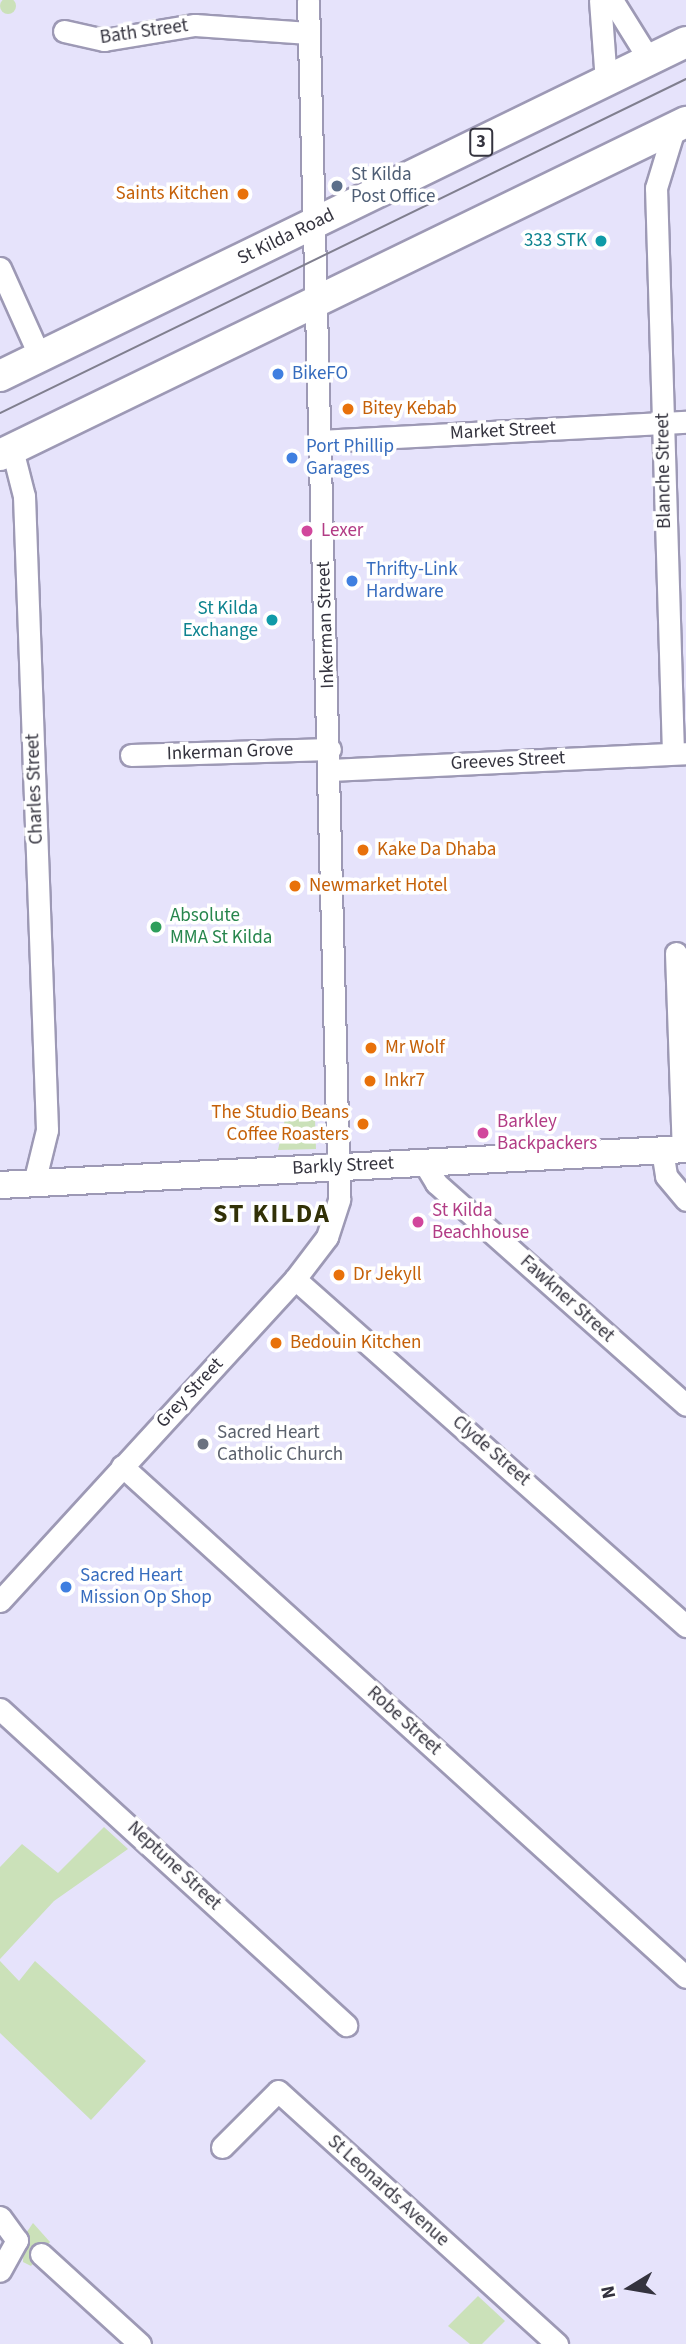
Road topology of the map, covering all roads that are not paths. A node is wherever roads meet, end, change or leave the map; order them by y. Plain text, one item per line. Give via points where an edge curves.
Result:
1 (308, 0) edge
2 (600, 0) edge
3 (612, 0) edge
4 (64, 31) dead end
5 (309, 33) junction
6 (686, 43) edge
7 (650, 61) junction
8 (606, 82) junction
9 (681, 124) edge
10 (621, 152) junction
11 (656, 188) junction
12 (313, 224) junction
13 (0, 268) edge
14 (317, 301) junction
15 (40, 357) junction
16 (0, 376) edge
17 (663, 422) junction
18 (686, 422) edge
19 (320, 441) junction
20 (6, 452) edge
21 (330, 748) junction
22 (679, 753) edge
23 (131, 755) dead end
24 (330, 770) junction
25 (676, 953) dead end
26 (47, 1130) junction
27 (677, 1149) edge
28 (423, 1161) junction
29 (342, 1166) junction
30 (61, 1181) junction
31 (34, 1183) junction
32 (0, 1185) edge
33 (686, 1200) edge
34 (296, 1279) junction
35 (686, 1405) edge
36 (122, 1466) junction
37 (0, 1601) edge
38 (686, 1626) edge
39 (0, 1709) edge
40 (686, 1977) edge
41 (346, 2025) dead end
42 (222, 2147) dead end
43 (2, 2218) edge
44 (41, 2255) dead end
45 (0, 2271) edge
46 (140, 2344) edge
47 (557, 2344) edge

1 - 5 street, Inkerman Street
2 - 8 street
3 - 7 street
4 - 5 street, Bath Street via 104,40 195,25
5 - 12 street, Inkerman Street
6 - 7 highway, St Kilda Road / 3
7 - 8 highway, St Kilda Road / 3
8 - 12 highway, St Kilda Road / 3
9 - 10 highway
9 - 11 street, Blanche Street
10 - 11 street via 645,166
10 - 14 highway
11 - 17 street, Blanche Street
12 - 14 street, Inkerman Street
12 - 15 highway, St Kilda Road / 3
13 - 15 street
14 - 19 street, Inkerman Street
14 - 20 highway
15 - 16 highway, St Kilda Road / 3
17 - 18 street, Market Street
17 - 19 street, Market Street
17 - 22 street, Blanche Street
19 - 21 street, Inkerman Street
20 - 26 street, Charles Street via 23,482
21 - 23 street, Inkerman Grove
21 - 24 street, Inkerman Street
22 - 24 street, Greeves Street
24 - 29 street, Inkerman Street
25 - 27 street
26 - 30 street, Charles Street
26 - 31 street, Charles Street
27 - 28 main road, Barkly Street
27 - 33 street via 666,1176
28 - 29 main road, Barkly Street
28 - 35 street, Fawkner Street via 436,1183
29 - 30 main road, Barkly Street
29 - 34 street, Grey Street via 327,1237
30 - 31 main road, Barkly Street
31 - 32 main road, Barkly Street
34 - 36 street, Grey Street
34 - 38 street, Clyde Street
36 - 37 street, Grey Street
36 - 40 street, Robe Street
39 - 41 street, Neptune Street
42 - 47 street, St Leonards Avenue via 278,2091
43 - 45 street via 17,2240
44 - 46 street

